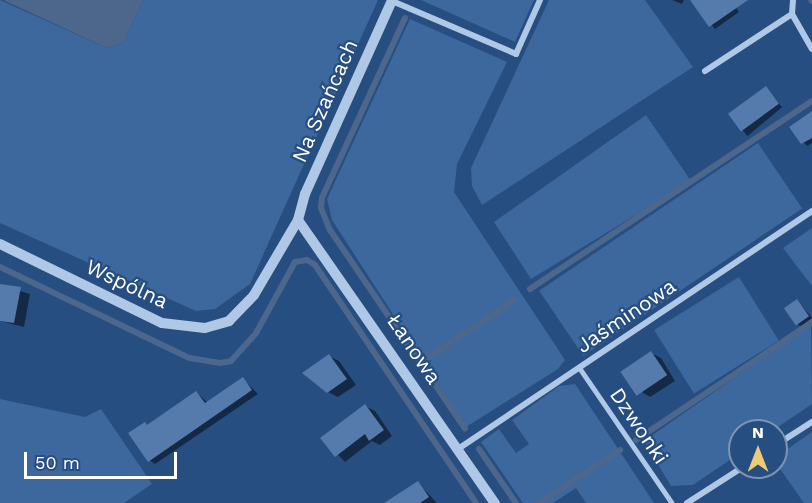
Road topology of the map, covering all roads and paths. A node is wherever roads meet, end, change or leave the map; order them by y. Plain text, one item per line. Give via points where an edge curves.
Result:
1 (392, 0) edge
2 (540, 0) edge
3 (793, 0) edge
4 (792, 14) junction
5 (812, 49) edge
6 (705, 71) dead end
7 (812, 211) edge
8 (297, 220) junction
9 (0, 244) edge
10 (579, 367) junction
11 (812, 422) edge
12 (788, 437) edge
13 (458, 448) junction
14 (728, 476) edge
15 (495, 503) edge
16 (672, 503) edge
17 (687, 503) edge

1 - 2 street via 516,54
1 - 8 street, Na Szańcach
3 - 4 street
4 - 5 street
4 - 6 street
7 - 10 street, Jaśminowa
8 - 9 street, Wspólna via 246,306 229,321 205,328 171,325 138,315
8 - 13 street, Łanowa
10 - 13 street, Jaśminowa
10 - 16 lane, Dzwonki
11 - 12 street
13 - 15 street, Łanowa
14 - 17 street

